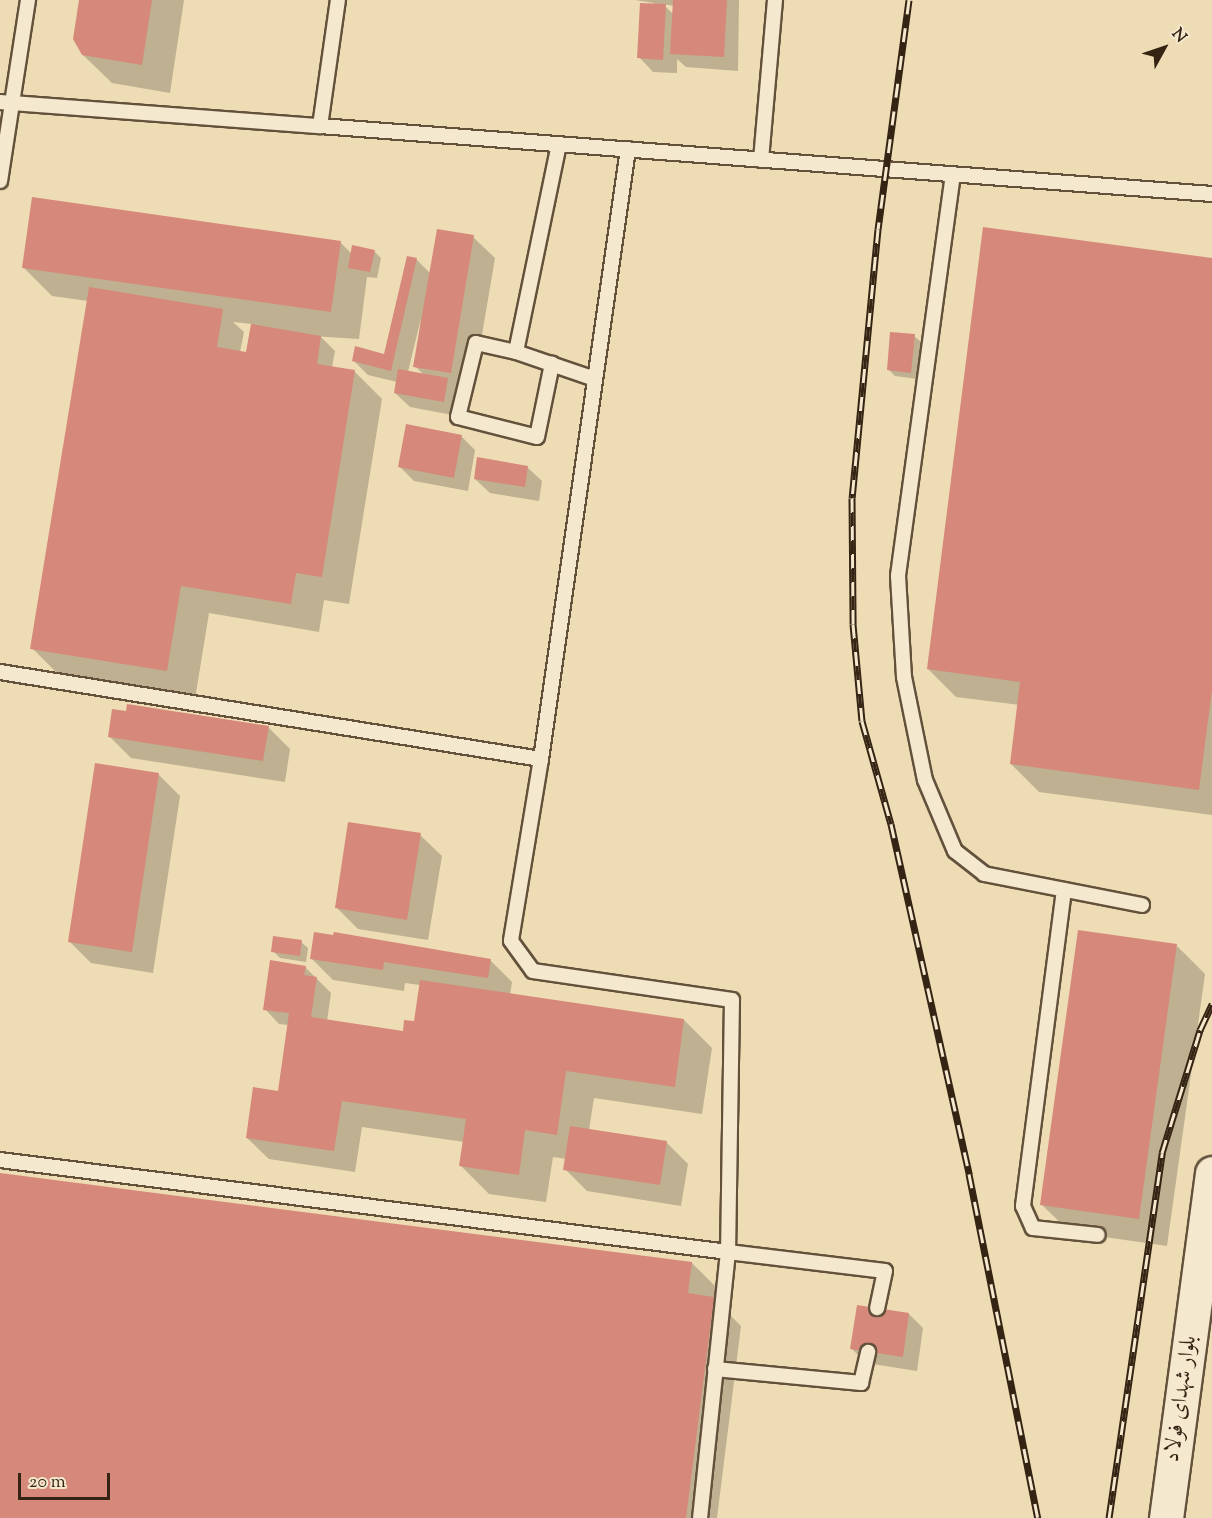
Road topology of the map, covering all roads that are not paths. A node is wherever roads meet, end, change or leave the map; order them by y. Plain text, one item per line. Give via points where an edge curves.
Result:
1 (28, 0) edge
2 (338, 0) edge
3 (775, 0) edge
4 (6, 103) edge
5 (320, 126) junction
6 (559, 144) junction
7 (628, 149) junction
8 (761, 160) junction
9 (952, 174) junction
10 (0, 181) edge
11 (1212, 194) edge
12 (516, 352) junction
13 (552, 364) junction
14 (595, 379) junction
15 (0, 672) edge
16 (541, 759) junction
17 (1064, 890) junction
18 (1142, 905) dead end
19 (0, 1160) edge
20 (1212, 1173) edge
21 (1098, 1235) dead end
22 (728, 1252) junction
23 (877, 1308) dead end
24 (868, 1352) dead end
25 (716, 1370) junction
26 (700, 1518) edge
27 (1166, 1518) edge

1 - 4 lane
2 - 5 lane
3 - 8 lane
4 - 5 lane
4 - 10 lane
5 - 6 lane
6 - 7 lane
6 - 12 lane
7 - 8 lane
7 - 14 lane
8 - 9 lane
9 - 11 lane
9 - 17 lane via 898,576 904,677 925,780 955,851 984,874
12 - 13 lane
12 - 13 lane via 476,343 458,417 537,437
13 - 14 lane
14 - 16 lane
15 - 16 lane
16 - 22 lane via 511,941 533,971 732,1000
17 - 18 lane
17 - 21 lane via 1023,1206 1033,1228
19 - 22 lane
20 - 27 street, بلوار شهدای فولاد
22 - 23 lane via 885,1271
22 - 25 lane
24 - 25 lane via 861,1383
25 - 26 lane

